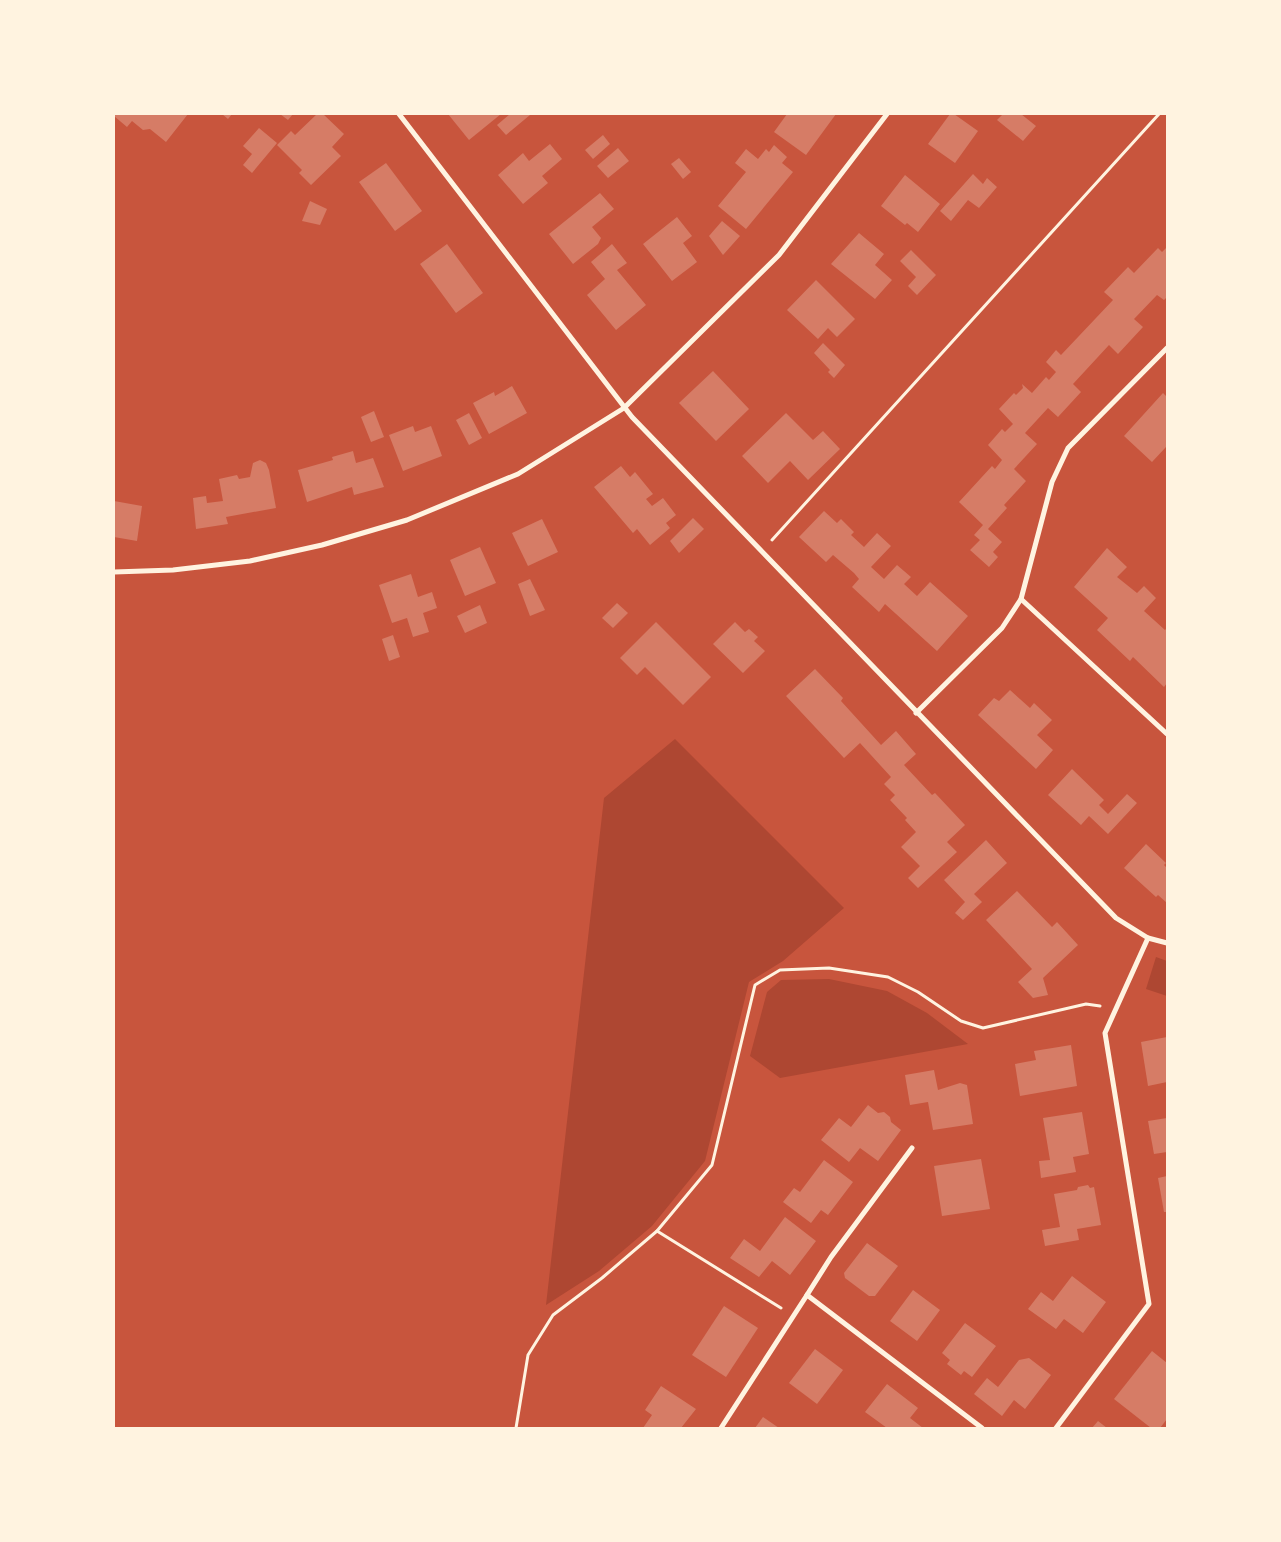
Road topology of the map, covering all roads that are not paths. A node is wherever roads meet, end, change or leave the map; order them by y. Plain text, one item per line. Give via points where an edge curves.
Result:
1 (399, 114) edge
2 (887, 114) edge
3 (1167, 348) edge
4 (624, 408) junction
5 (114, 572) edge
6 (1021, 599) junction
7 (916, 713) junction
8 (1167, 734) edge
9 (1148, 938) junction
10 (1167, 943) edge
11 (912, 1148) dead end
12 (807, 1295) junction
13 (721, 1428) edge
14 (982, 1428) edge
15 (1056, 1428) edge

1 - 4 street
2 - 4 street via 779,255
3 - 6 street via 1068,448 1052,482
4 - 5 street via 518,474 407,520 322,545 250,561 173,570
4 - 7 street
6 - 7 street via 1002,628
6 - 8 street
7 - 9 street via 1116,918
9 - 10 street
9 - 15 street via 1105,1033 1149,1304
11 - 12 street via 831,1257
12 - 13 street
12 - 14 street

